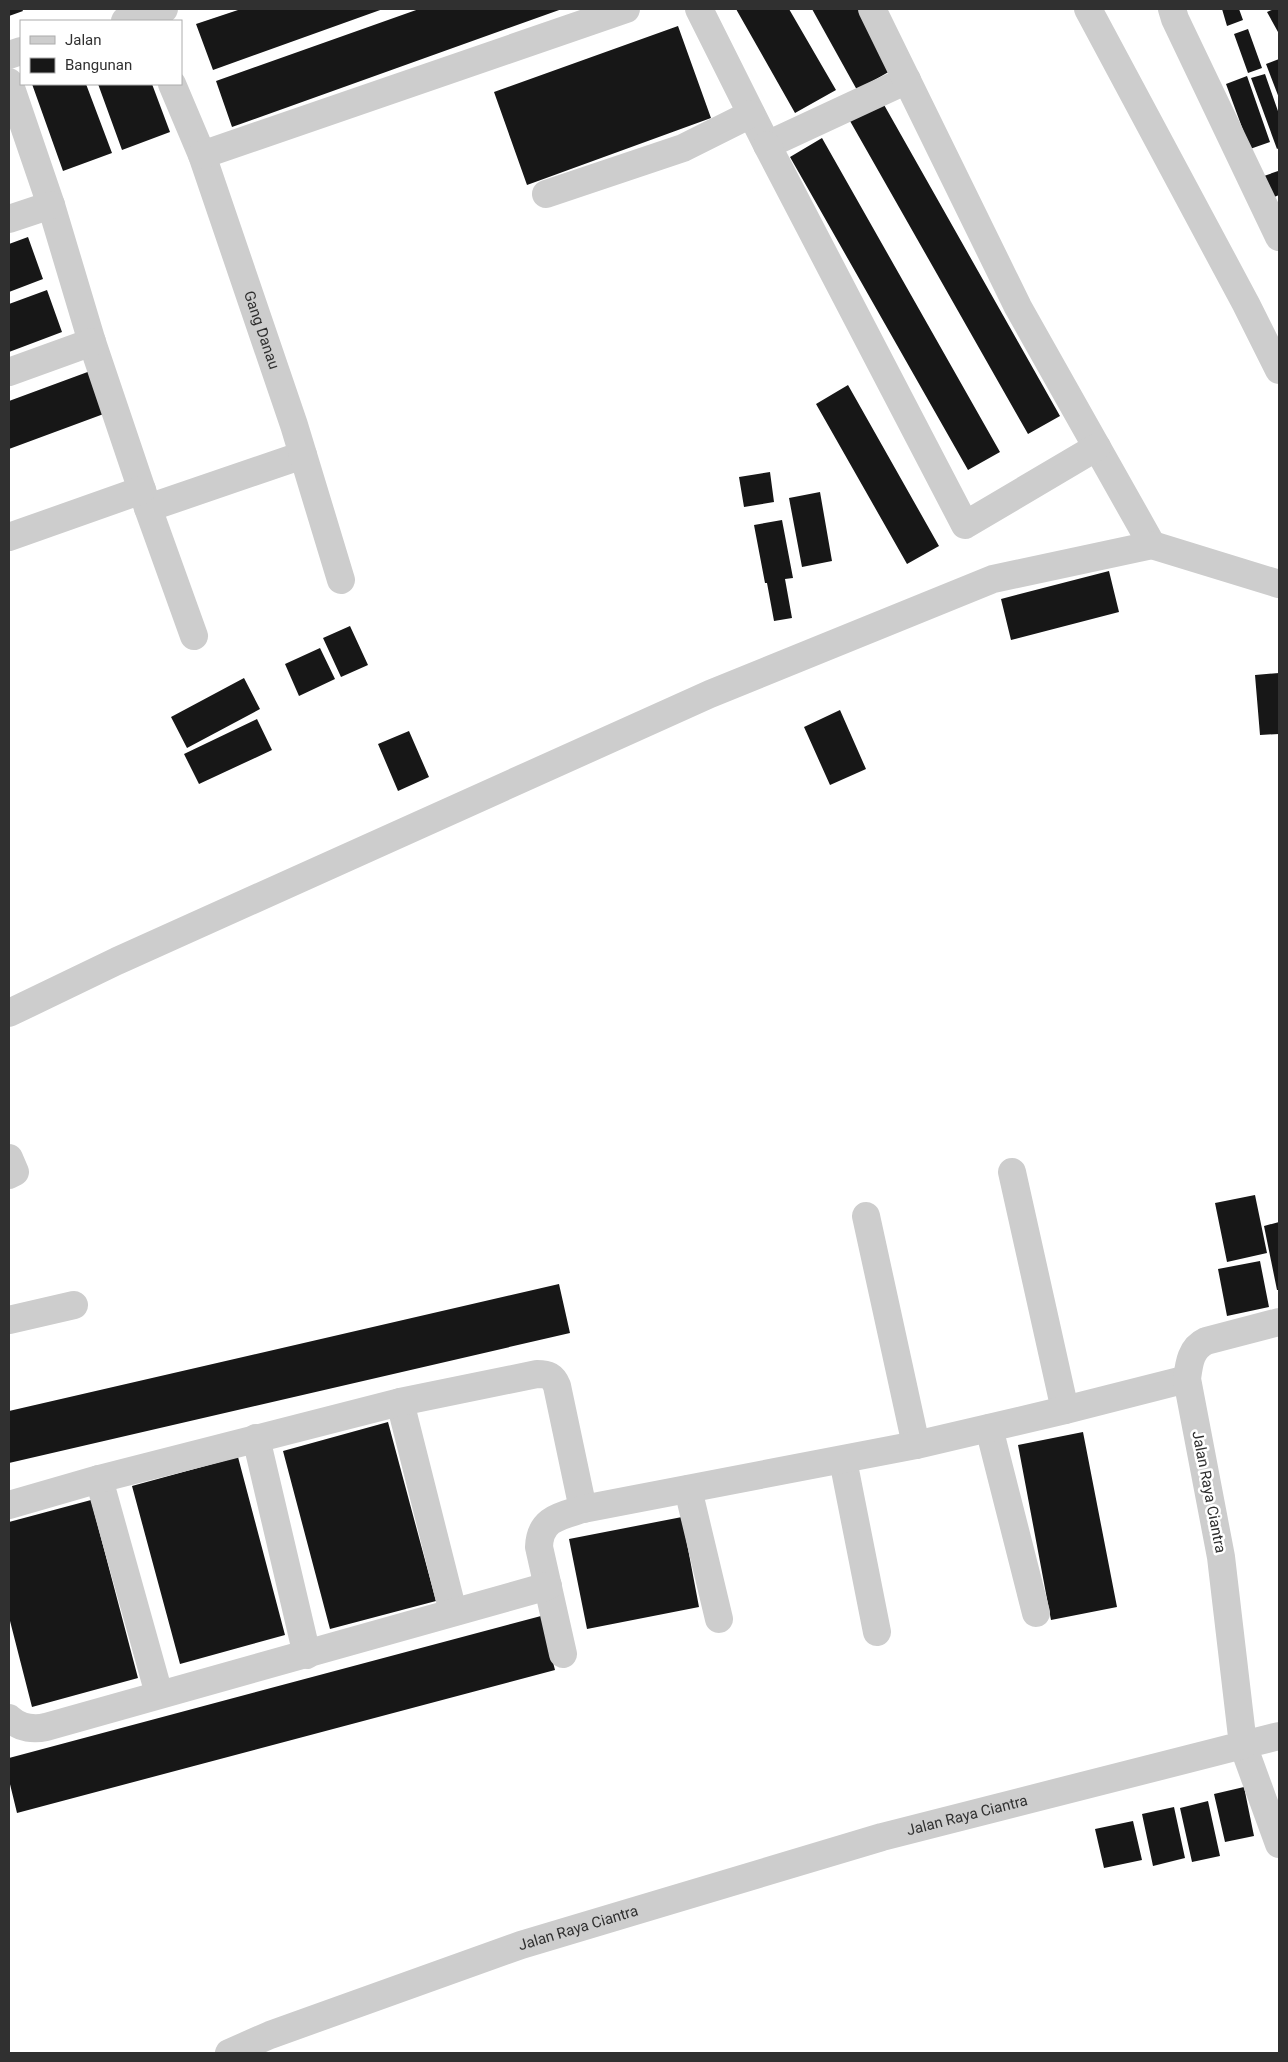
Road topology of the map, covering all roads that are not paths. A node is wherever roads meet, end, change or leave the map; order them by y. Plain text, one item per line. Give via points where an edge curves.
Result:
1 (626, 9) edge
2 (699, 9) edge
3 (872, 9) edge
4 (1088, 9) edge
5 (1172, 9) edge
6 (907, 80) junction
7 (9, 82) edge
8 (172, 85) edge
9 (751, 114) junction
10 (767, 145) junction
11 (202, 155) junction
12 (546, 194) dead end
13 (51, 205) junction
14 (9, 219) edge
15 (1279, 237) edge
16 (92, 342) junction
17 (1279, 370) edge
18 (9, 372) edge
19 (1097, 447) junction
20 (304, 455) junction
21 (145, 499) junction
22 (9, 537) edge
23 (1152, 545) junction
24 (341, 580) dead end
25 (1279, 584) edge
26 (194, 636) dead end
27 (9, 1013) edge
28 (9, 1158) edge
29 (1012, 1172) dead end
30 (9, 1175) edge
31 (866, 1216) dead end
32 (74, 1305) dead end
33 (9, 1320) edge
34 (1279, 1322) edge
35 (1187, 1379) junction
36 (400, 1402) junction
37 (1065, 1410) junction
38 (989, 1428) junction
39 (256, 1438) junction
40 (916, 1445) junction
41 (843, 1460) junction
42 (99, 1479) junction
43 (688, 1489) junction
44 (9, 1505) edge
45 (583, 1509) junction
46 (548, 1586) junction
47 (453, 1612) junction
48 (1036, 1613) dead end
49 (719, 1619) dead end
50 (877, 1632) dead end
51 (563, 1654) dead end
52 (307, 1655) junction
53 (159, 1694) junction
54 (9, 1718) edge
55 (1279, 1736) edge
56 (1243, 1745) junction
57 (1279, 1844) edge
58 (229, 2053) edge

1 - 11 street
2 - 9 street
3 - 6 street
4 - 17 street
5 - 15 street
6 - 10 street
6 - 19 street via 1018,307
7 - 13 street
8 - 11 street, Gang Danau
9 - 10 street
9 - 12 street via 683,148
10 - 19 street via 965,525
11 - 20 street, Gang Danau
13 - 14 street
13 - 16 street
16 - 18 street
16 - 21 street
19 - 23 street
20 - 21 street
20 - 24 street, Gang Danau
21 - 22 street
21 - 26 street
23 - 25 street
23 - 27 street via 993,579 710,694 117,961
28 - 30 street via 15,1172
29 - 37 street
31 - 40 street
32 - 33 street
34 - 35 street, Jalan Raya Ciantra via 1199,1344 1190,1359
35 - 37 street
35 - 56 street, Jalan Raya Ciantra via 1221,1556
36 - 39 street
36 - 45 street via 537,1374 552,1377 558,1386
36 - 47 street
37 - 38 street
38 - 40 street
38 - 48 street
39 - 42 street
39 - 52 street
40 - 41 street
41 - 43 street
41 - 50 street
42 - 44 street
42 - 53 street
43 - 45 street
43 - 49 street
45 - 46 street via 554,1518 543,1529 539,1547
46 - 47 street
46 - 51 street
47 - 52 street
52 - 53 street
53 - 54 street via 35,1729 25,1728
55 - 56 street
56 - 57 street
56 - 58 street, Jalan Raya Ciantra via 882,1838 521,1944

